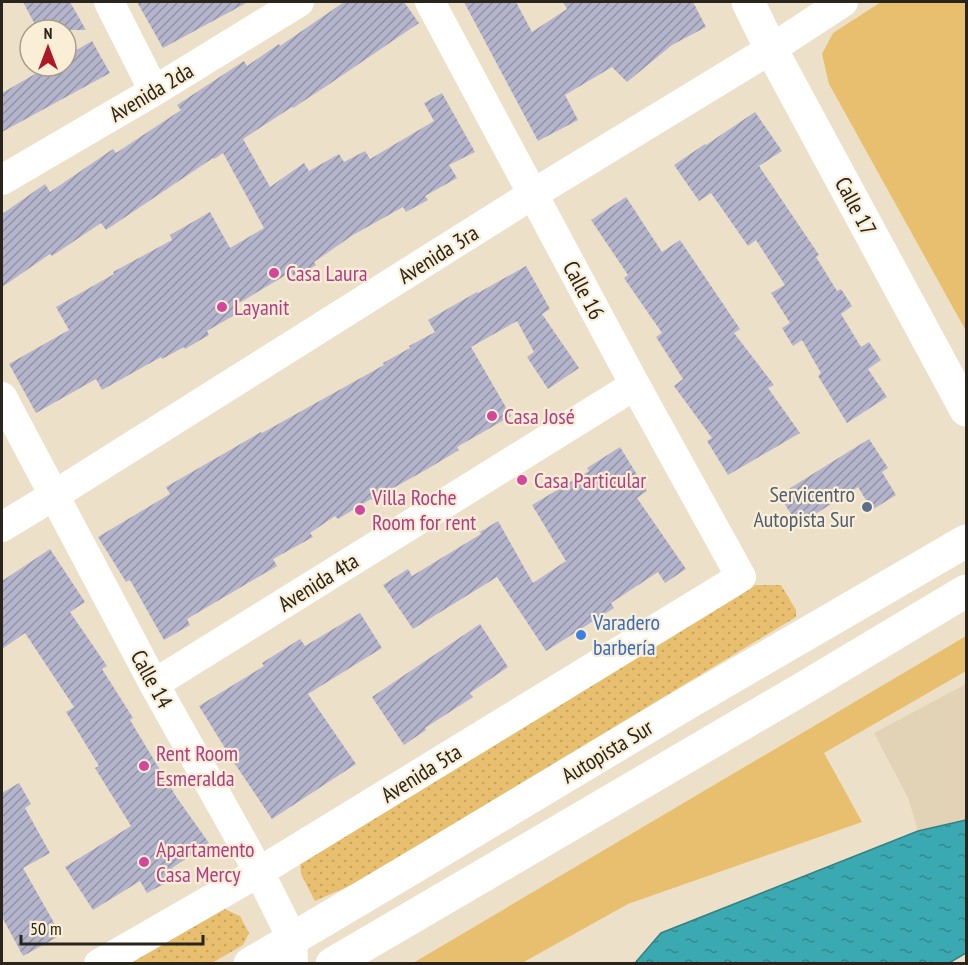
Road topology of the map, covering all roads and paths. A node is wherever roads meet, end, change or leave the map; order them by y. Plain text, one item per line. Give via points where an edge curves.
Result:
1 (109, 2) edge
2 (299, 2) edge
3 (430, 2) edge
4 (748, 2) edge
5 (843, 2) edge
6 (771, 49) junction
7 (154, 91) junction
8 (2, 180) edge
9 (533, 194) junction
10 (635, 386) junction
11 (2, 397) edge
12 (966, 410) edge
13 (53, 496) junction
14 (2, 526) edge
15 (966, 542) edge
16 (741, 577) joint
17 (966, 591) edge
18 (154, 684) junction
19 (259, 872) junction
20 (293, 951) edge
21 (99, 963) edge
22 (250, 963) edge
23 (332, 963) edge

1 - 7 street
2 - 7 street, Avenida 2da
3 - 9 street, Calle 16
4 - 6 main road, Calle 17
5 - 6 street, Avenida 3ra
6 - 9 street, Avenida 3ra
6 - 12 main road, Calle 17
7 - 8 street, Avenida 2da
9 - 10 street, Calle 16
9 - 13 street, Avenida 3ra
10 - 16 street, Calle 16
10 - 18 street, Avenida 4ta
11 - 13 street, Calle 14
13 - 14 street, Avenida 3ra
13 - 18 street, Calle 14
15 - 20 main road, Autopista Sur via 412,868
16 - 19 street, Avenida 5ta
17 - 23 main road, Autopista Sur
18 - 19 street, Calle 14
19 - 20 street, Calle 14
19 - 21 street, Avenida 5ta
20 - 22 main road, Autopista Sur

